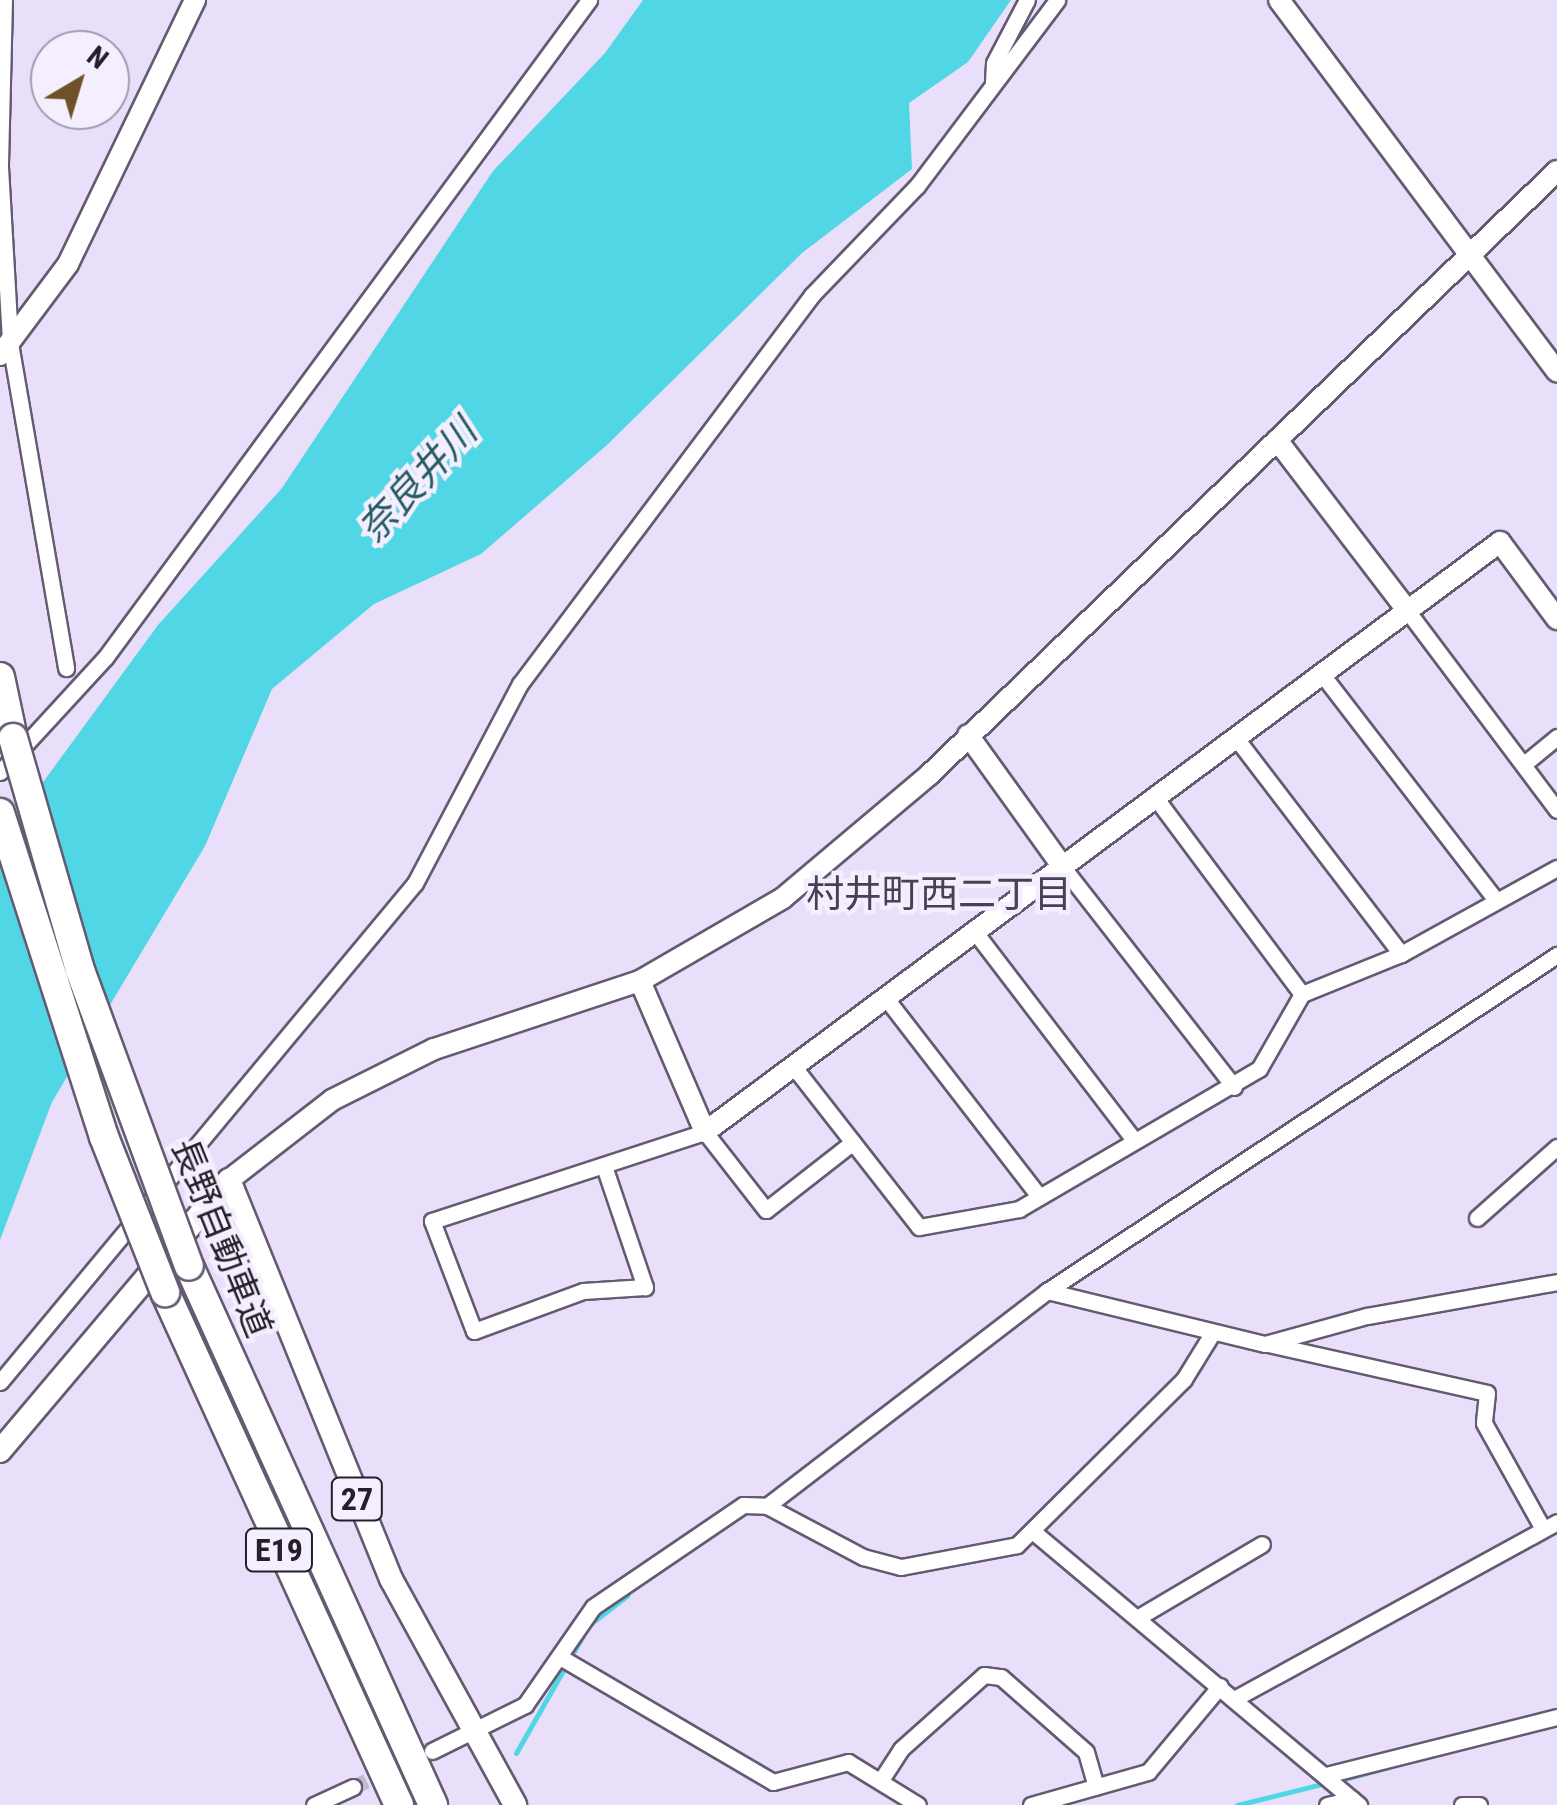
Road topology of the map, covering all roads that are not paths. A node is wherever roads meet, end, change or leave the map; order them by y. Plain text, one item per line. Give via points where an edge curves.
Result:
1 (4, 0) edge
2 (195, 0) edge
3 (589, 0) edge
4 (1027, 0) edge
5 (1057, 0) edge
6 (1279, 0) edge
7 (992, 82) junction
8 (1557, 172) edge
9 (1471, 256) junction
10 (5, 349) edge
11 (1557, 372) edge
12 (1277, 440) junction
13 (1406, 609) junction
14 (1557, 619) edge
15 (66, 668) dead end
16 (1321, 673) junction
17 (0, 677) edge
18 (968, 736) junction
19 (1557, 737) edge
20 (1236, 738) junction
21 (1524, 764) junction
22 (0, 772) edge
23 (1155, 797) junction
24 (1557, 810) edge
25 (0, 812) edge
26 (1062, 866) junction
27 (1557, 868) edge
28 (1494, 898) junction
29 (976, 932) junction
30 (1402, 954) junction
31 (1557, 955) edge
32 (640, 980) junction
33 (1302, 994) junction
34 (885, 997) junction
35 (794, 1067) junction
36 (1234, 1088) junction
37 (705, 1132) junction
38 (1132, 1137) junction
39 (853, 1142) junction
40 (1557, 1147) edge
41 (605, 1170) junction
42 (229, 1180) junction
43 (1039, 1196) junction
44 (1477, 1218) dead end
45 (1557, 1282) edge
46 (1048, 1292) junction
47 (1213, 1332) junction
48 (1265, 1344) junction
49 (0, 1382) edge
50 (0, 1451) edge
51 (767, 1506) junction
52 (1550, 1526) edge
53 (1036, 1534) junction
54 (1262, 1544) dead end
55 (1137, 1618) junction
56 (560, 1657) junction
57 (341, 1686) junction
58 (1220, 1686) junction
59 (1234, 1698) junction
60 (1557, 1717) edge
61 (472, 1732) junction
62 (432, 1751) tunnel mouth
63 (1326, 1775) junction
64 (881, 1780) junction
65 (1096, 1786) junction
66 (352, 1787) tunnel mouth
67 (432, 1802) edge
68 (1356, 1802) edge
69 (316, 1805) edge
70 (386, 1805) edge
71 (399, 1805) edge
72 (515, 1805) edge
73 (918, 1805) edge
74 (1030, 1805) edge
75 (1326, 1805) edge
76 (1462, 1805) edge
77 (1480, 1805) edge

1 - 10 street
2 - 10 street via 68,264
3 - 22 street via 105,658
4 - 7 street via 994,64
5 - 7 street
6 - 9 street
7 - 49 street via 917,186 812,295 520,684 416,883
8 - 9 street
9 - 11 street
9 - 12 street
10 - 15 street
12 - 13 street
12 - 18 street
13 - 14 street via 1500,542
13 - 16 street
13 - 21 street
16 - 20 street
16 - 28 street
17 - 67 highway, 長野自動車道 / E19, bridge via 80,970 189,1266
18 - 26 street
18 - 32 street via 783,898
19 - 21 street
20 - 23 street
20 - 30 street
21 - 24 street
23 - 26 street
23 - 33 street
25 - 57 highway, 長野自動車道 / E19, bridge via 104,1137 165,1292
26 - 29 street
26 - 36 street
27 - 28 street
28 - 30 street
29 - 34 street
29 - 38 street
30 - 33 street
31 - 46 street
32 - 37 street
32 - 42 street via 434,1049 332,1100
33 - 36 street via 1259,1069
34 - 35 street
34 - 43 street
35 - 37 street
35 - 39 street
36 - 38 street
37 - 39 street via 766,1210
37 - 41 street
38 - 43 street
39 - 43 street via 920,1228 1019,1210
40 - 44 street
41 - 41 street via 432,1221 474,1331 583,1291 645,1286
42 - 50 main road
42 - 61 main road, 27 via 391,1579
45 - 48 street via 1366,1316
46 - 47 street
46 - 51 street
47 - 48 street
47 - 53 street via 1184,1379
48 - 52 street via 1487,1393 1484,1423
51 - 53 street via 864,1557 901,1567
51 - 56 street via 743,1505 593,1607
52 - 59 street
53 - 55 street
54 - 55 street
55 - 58 street
56 - 61 street via 526,1705
56 - 64 street via 773,1782 848,1762
57 - 70 highway
57 - 71 highway, 長野自動車道 / E19
58 - 59 street
58 - 65 street via 1148,1772
59 - 63 street
60 - 63 street
61 - 62 street
61 - 72 main road, 27
63 - 68 street
64 - 65 street via 901,1748 984,1674 1001,1677 1086,1752
64 - 73 street
65 - 74 street
66 - 69 street
68 - 75 street
76 - 77 street

